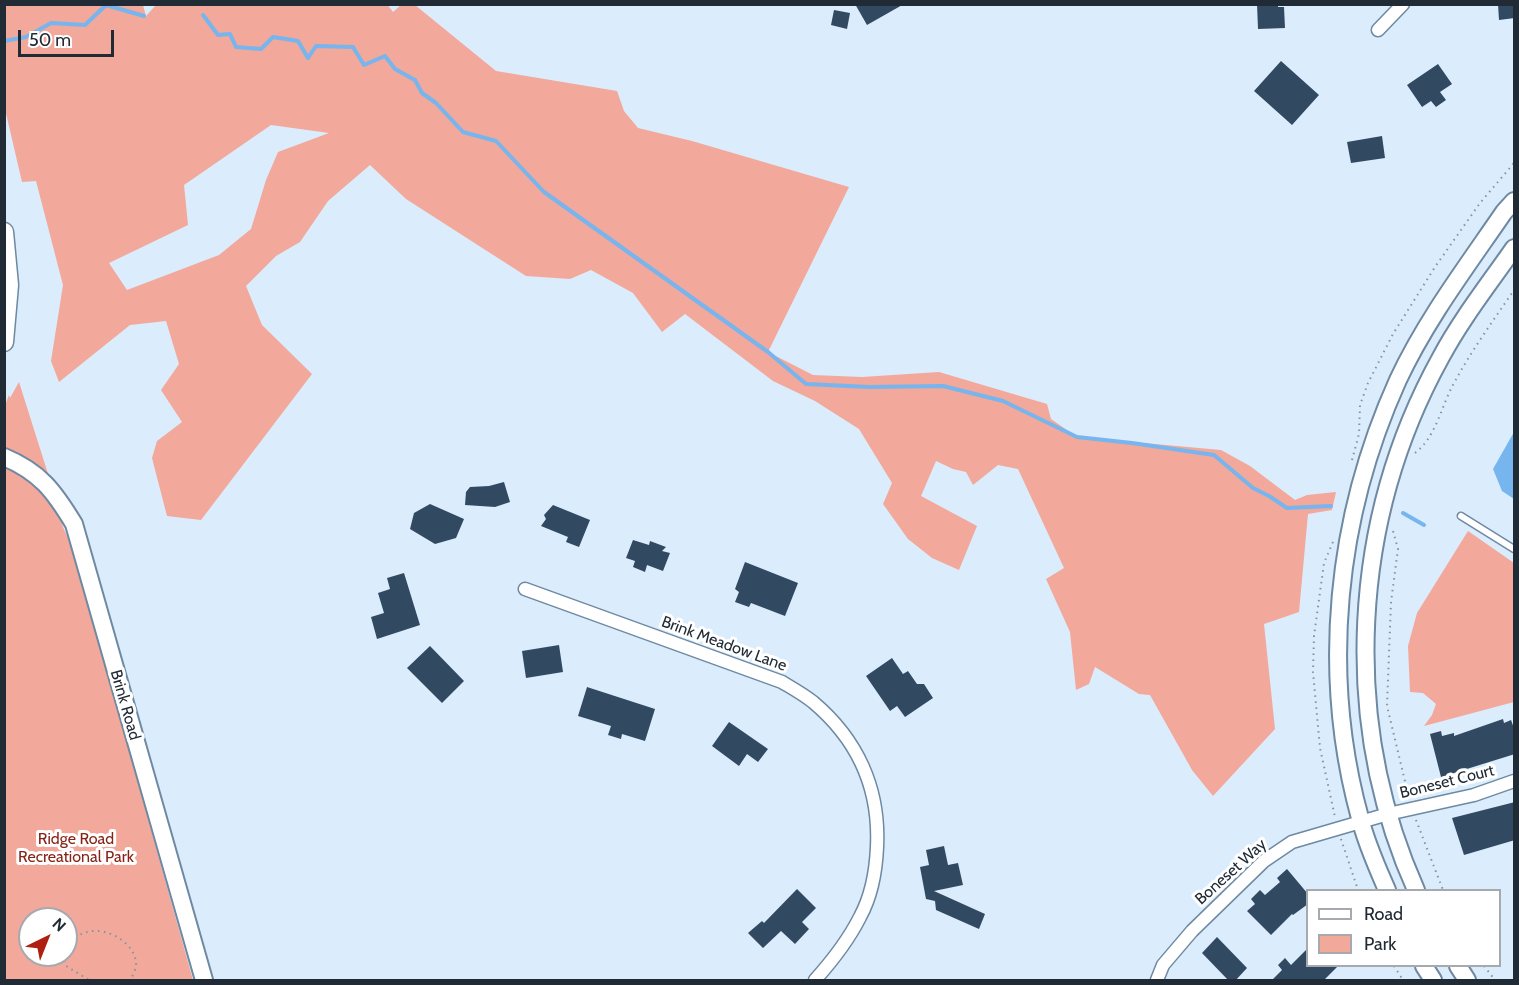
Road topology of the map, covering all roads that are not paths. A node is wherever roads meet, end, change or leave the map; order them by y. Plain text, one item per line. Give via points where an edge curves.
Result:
1 (1403, 4) edge
2 (1378, 30) dead end
3 (1515, 201) edge
4 (4, 232) edge
5 (1515, 248) edge
6 (4, 342) edge
7 (4, 457) edge
8 (1461, 516) dead end
9 (1515, 549) edge
10 (525, 589) dead end
11 (1515, 781) edge
12 (1388, 814) junction
13 (1360, 821) junction
14 (1386, 889) edge
15 (1415, 889) edge
16 (1425, 967) edge
17 (1459, 967) edge
18 (204, 981) edge
19 (815, 981) edge
20 (1157, 981) edge
21 (1433, 981) edge
22 (1467, 981) edge

1 - 2 street
3 - 13 main road via 1444,300 1398,381 1371,451 1352,519 1341,589 1337,681 1345,750
4 - 6 main road via 9,285
5 - 12 main road via 1468,312 1436,367 1394,464 1377,529 1366,599 1365,656 1368,712
7 - 18 main road, Brink Road via 21,464 48,486 74,524
8 - 9 lane
10 - 19 street, Brink Meadow Lane via 782,682 811,700 835,723 858,756 869,781 878,822 875,877 861,916
11 - 12 street, Boneset Court via 1474,795
12 - 13 street, Boneset Way
12 - 15 main road
13 - 14 main road
13 - 20 street, Boneset Way via 1292,842 1264,861 1175,949
16 - 21 main road
17 - 22 main road

